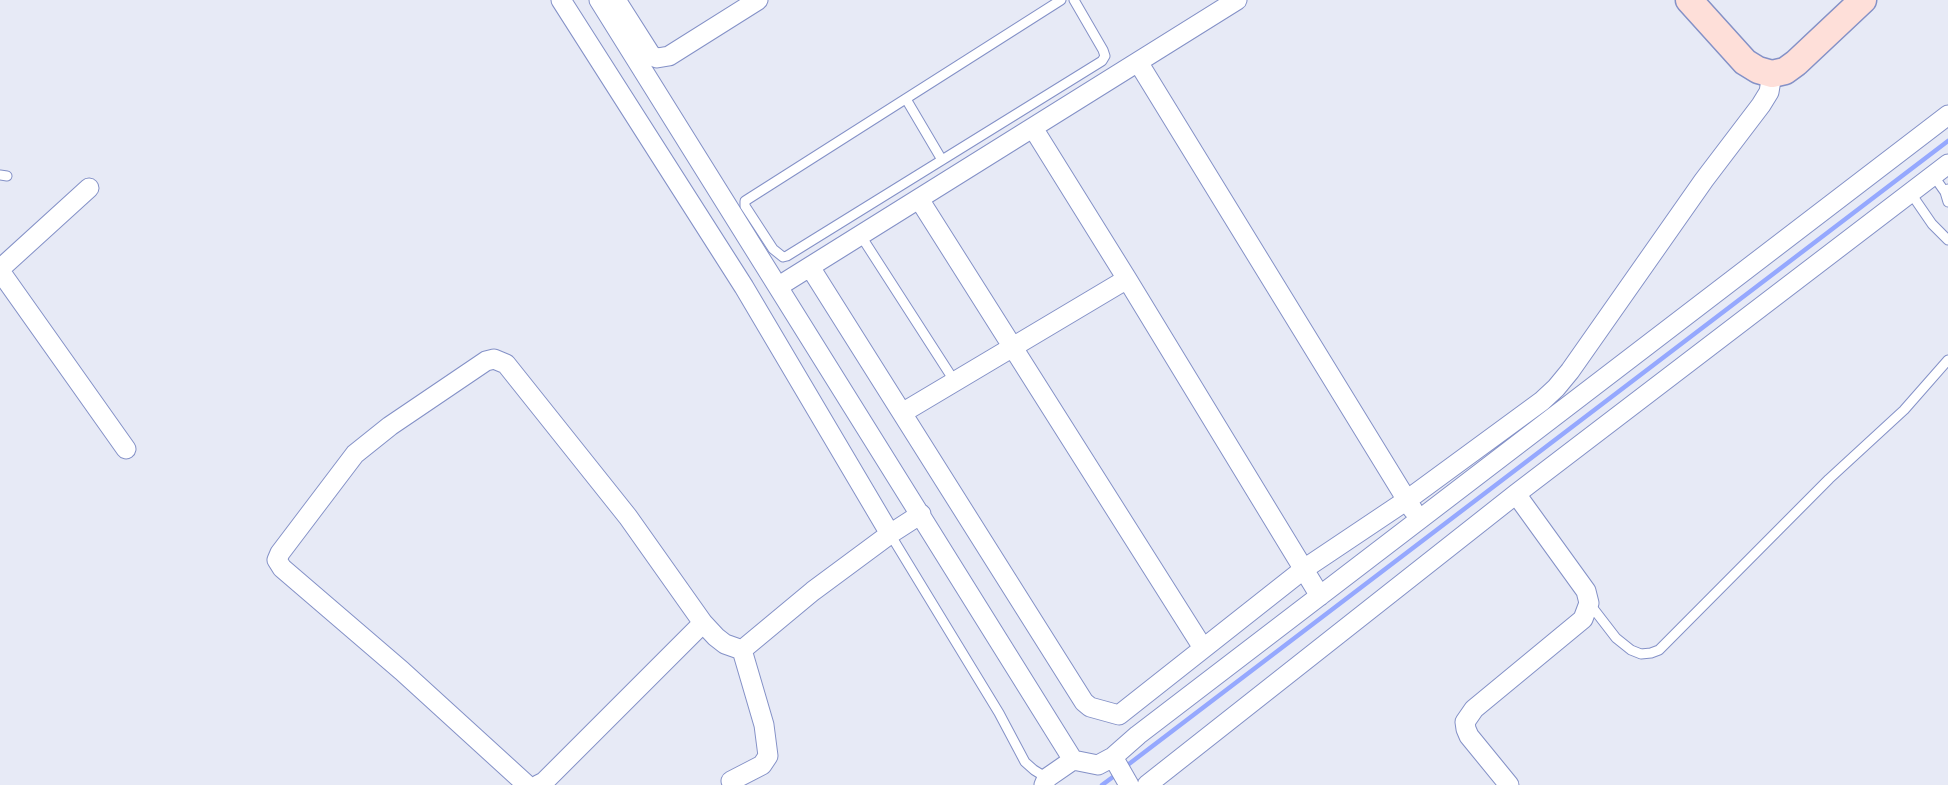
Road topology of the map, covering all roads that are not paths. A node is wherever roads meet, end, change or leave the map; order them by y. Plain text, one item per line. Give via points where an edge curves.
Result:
1 (561, 0) edge
2 (599, 0) edge
3 (616, 0) edge
4 (758, 0) edge
5 (1061, 0) edge
6 (1074, 0) edge
7 (1237, 0) edge
8 (1689, 0) edge
9 (1863, 0) edge
10 (631, 38) junction
11 (1138, 62) junction
12 (1772, 74) junction
13 (906, 99) junction
14 (1948, 115) edge
15 (1032, 128) junction
16 (942, 160) junction
17 (1941, 169) edge
18 (89, 188) dead end
19 (1946, 190) edge
20 (1910, 192) junction
21 (919, 199) junction
22 (1948, 202) edge
23 (860, 236) junction
24 (1948, 240) edge
25 (810, 268) junction
26 (0, 270) edge
27 (1127, 279) junction
28 (780, 286) junction
29 (1014, 347) junction
30 (1948, 360) edge
31 (955, 382) junction
32 (902, 414) junction
33 (126, 449) dead end
34 (1516, 494) junction
35 (1407, 500) junction
36 (921, 514) junction
37 (1419, 520) junction
38 (890, 534) junction
39 (1304, 569) junction
40 (1320, 596) junction
41 (1589, 602) junction
42 (703, 623) junction
43 (1203, 648) junction
44 (742, 650) junction
45 (1073, 760) junction
46 (1116, 761) junction
47 (731, 781) dead end
48 (1045, 782) edge
49 (1129, 784) edge
50 (527, 785) edge
51 (538, 785) edge
52 (1147, 785) edge
53 (1509, 785) edge

1 - 38 street via 744,287
2 - 10 street
3 - 10 street
4 - 10 street via 669,56 657,58
5 - 13 lane
6 - 16 lane via 1104,50 1102,61
7 - 11 street
8 - 12 street via 1745,62
9 - 12 street via 1796,63 1785,71
10 - 28 street
11 - 15 street
11 - 35 street
12 - 35 street via 1769,92 1762,106 1704,180 1556,388
13 - 16 lane
13 - 16 lane via 745,200 745,206 773,249 782,257 787,256
14 - 37 street
15 - 21 street
15 - 27 street
17 - 19 lane
17 - 20 street
18 - 26 street
19 - 22 lane
20 - 24 lane via 1932,224
20 - 34 street
21 - 23 street
21 - 29 street
23 - 25 street
23 - 31 lane
25 - 28 street
25 - 32 street
26 - 33 street
27 - 29 street
27 - 39 street
28 - 36 street
29 - 31 street
29 - 43 street
30 - 41 lane via 1904,410 1829,478 1659,650 1651,654 1631,650 1616,638
31 - 32 street
32 - 43 street via 1090,707 1119,715
34 - 41 street via 1586,591
34 - 52 street
35 - 37 street
35 - 39 street
36 - 38 street
36 - 45 street
37 - 40 street
38 - 44 street via 813,591
38 - 48 lane via 1026,762
39 - 40 street
39 - 43 street
40 - 46 street via 1138,735
41 - 53 street via 1583,618 1474,709 1466,722 1469,736
42 - 44 street via 725,644
42 - 50 street via 628,517 500,360 486,361 366,444 337,476 277,560 282,568
42 - 51 street
44 - 47 street via 764,725 768,756 762,765
45 - 46 street via 1098,764
45 - 48 street
46 - 49 street

